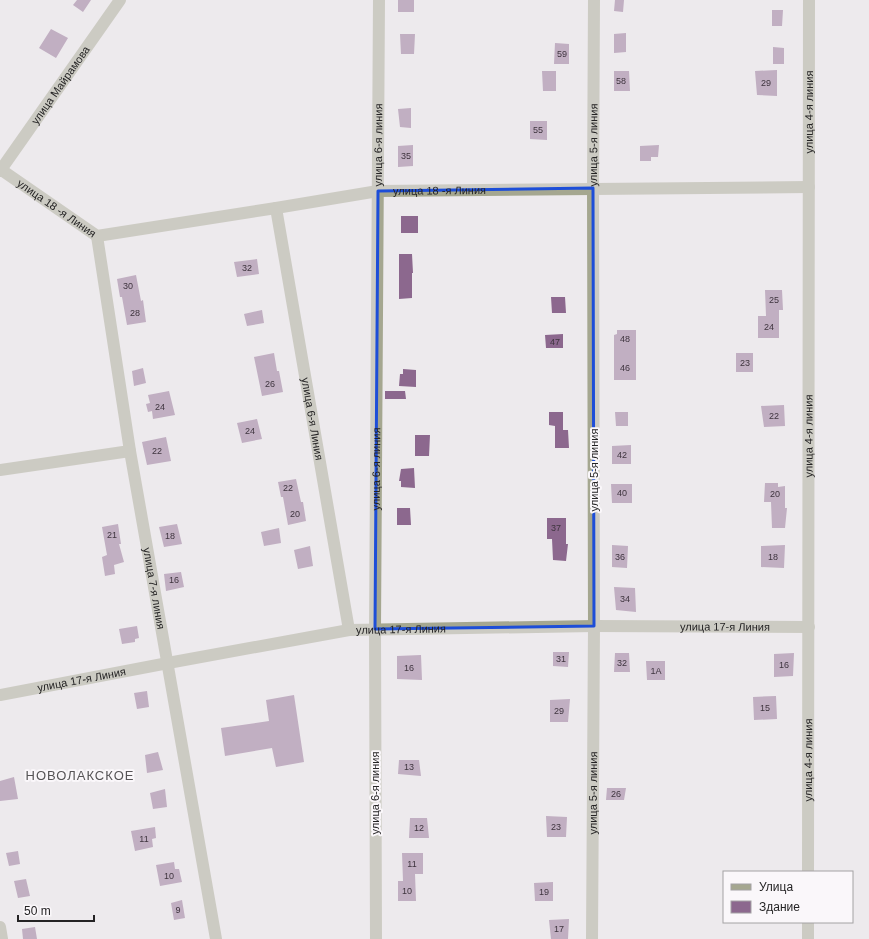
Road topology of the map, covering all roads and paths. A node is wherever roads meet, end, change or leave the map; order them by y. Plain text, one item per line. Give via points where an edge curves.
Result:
1 (120, 0) edge
2 (379, 0) edge
3 (594, 0) edge
4 (809, 0) edge
5 (0, 170) edge
6 (809, 187) junction
7 (593, 188) junction
8 (378, 191) junction
9 (276, 208) junction
10 (96, 236) junction
11 (130, 450) junction
12 (0, 470) edge
13 (594, 626) junction
14 (809, 627) junction
15 (374, 629) junction
16 (349, 630) junction
17 (168, 662) junction
18 (0, 695) edge
19 (808, 871) edge
20 (808, 923) edge
21 (0, 927) edge
22 (2, 939) edge
23 (216, 939) edge
24 (376, 939) edge
25 (592, 939) edge
26 (808, 939) edge

1 - 5 street, улица Майрамова
2 - 8 street, улица 6-я линия
3 - 7 street, улица 5-я линия
4 - 6 street, улица 4-я линия
5 - 10 street, улица 18 -я Линия
6 - 7 street, улица 18 -я Линия
6 - 14 street, улица 4-я линия
7 - 8 street, улица 18 -я Линия
7 - 13 street, улица 5-я линия
8 - 9 street, улица 18 -я Линия
8 - 15 street, улица 6-я линия
9 - 10 street, улица 18 -я Линия
9 - 16 street, улица 6-я Линия
10 - 11 street, улица 7-я линия
11 - 12 street
11 - 17 street, улица 7-я линия
13 - 14 street, улица 17-я Линия
13 - 15 street, улица 17-я Линия
13 - 25 street, улица 5-я линия
14 - 19 street, улица 4-я линия
15 - 16 street, улица 17-я Линия
15 - 24 street, улица 6-я линия
16 - 17 street, улица 17-я Линия
17 - 18 street, улица 17-я Линия
17 - 23 street, улица 7-я линия
20 - 26 street
21 - 22 street

